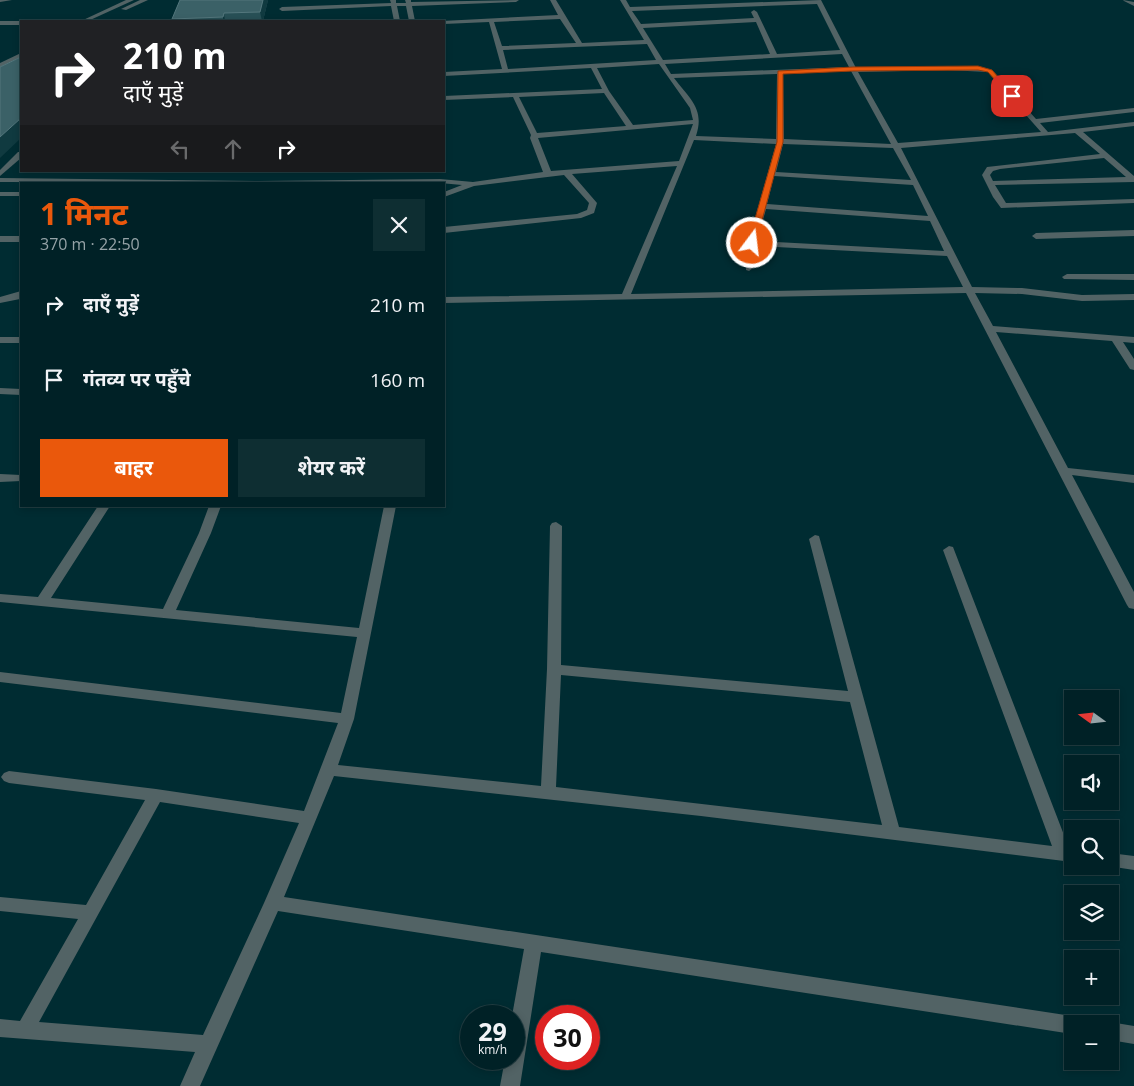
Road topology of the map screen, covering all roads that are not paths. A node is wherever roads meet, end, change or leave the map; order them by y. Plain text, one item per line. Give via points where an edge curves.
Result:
1 (0, 0) edge
2 (9, 0) edge
3 (131, 0) edge
4 (145, 0) edge
5 (516, 0) edge
6 (554, 0) edge
7 (623, 0) edge
8 (682, 0) edge
9 (1126, 0) edge
10 (818, 1) edge
11 (394, 2) edge
12 (408, 2) edge
13 (750, 4) junction
14 (1134, 4) edge
15 (688, 7) junction
16 (282, 9) dead end
17 (628, 10) junction
18 (562, 17) junction
19 (86, 20) edge
20 (100, 20) edge
21 (397, 20) edge
22 (412, 20) edge
23 (491, 20) junction
24 (758, 20) junction
25 (445, 22) edge
26 (0, 23) edge
27 (20, 23) edge
28 (638, 26) junction
29 (649, 42) junction
30 (580, 45) junction
31 (20, 48) edge
32 (499, 48) junction
33 (844, 52) junction
34 (20, 55) edge
35 (774, 55) junction
36 (0, 57) edge
37 (660, 61) junction
38 (0, 65) edge
39 (593, 66) junction
40 (853, 69) junction
41 (506, 71) junction
42 (780, 72) junction
43 (445, 74) edge
44 (669, 76) junction
45 (606, 91) junction
46 (516, 95) junction
47 (445, 98) edge
48 (1134, 110) edge
49 (1035, 121) junction
50 (697, 122) junction
51 (1134, 124) edge
52 (631, 127) junction
53 (1076, 130) junction
54 (1046, 134) junction
55 (536, 135) junction
56 (691, 138) junction
57 (780, 142) junction
58 (894, 146) junction
59 (20, 155) edge
60 (1105, 156) junction
61 (682, 163) junction
62 (143, 172) edge
63 (309, 172) edge
64 (566, 172) junction
65 (0, 174) edge
66 (548, 174) junction
67 (772, 174) junction
68 (0, 180) edge
69 (1134, 180) edge
70 (137, 181) junction
71 (309, 182) joint
72 (445, 183) edge
73 (916, 183) junction
74 (989, 183) junction
75 (472, 184) junction
76 (0, 194) edge
77 (20, 194) edge
78 (445, 195) edge
79 (1134, 201) edge
80 (762, 206) junction
81 (934, 219) junction
82 (445, 230) edge
83 (1134, 232) edge
84 (1036, 236) dead end
85 (0, 239) edge
86 (20, 239) edge
87 (752, 243) junction
88 (950, 254) junction
89 (749, 268) dead end
90 (1134, 277) edge
91 (1067, 278) dead end
92 (971, 290) junction
93 (20, 295) edge
94 (1134, 297) edge
95 (625, 298) junction
96 (0, 300) edge
97 (445, 300) edge
98 (991, 329) junction
99 (1115, 338) junction
100 (0, 340) edge
101 (20, 340) edge
102 (1134, 340) edge
103 (1134, 367) edge
104 (0, 391) edge
105 (20, 392) edge
106 (1064, 472) junction
107 (0, 478) edge
108 (20, 478) edge
109 (1134, 479) edge
110 (103, 507) edge
111 (215, 507) edge
112 (390, 507) edge
113 (556, 526) dead end
114 (815, 539) dead end
115 (949, 550) dead end
116 (0, 598) edge
117 (42, 602) junction
118 (1134, 604) edge
119 (167, 615) junction
120 (364, 633) junction
121 (554, 669) junction
122 (0, 677) edge
123 (857, 697) junction
124 (347, 719) junction
125 (329, 770) junction
126 (9, 778) dead end
127 (548, 792) junction
128 (156, 795) junction
129 (309, 818) junction
130 (892, 832) junction
131 (1064, 845) edge
132 (1064, 854) edge
133 (1119, 861) edge
134 (1134, 863) edge
135 (273, 902) junction
136 (0, 904) edge
137 (91, 914) junction
138 (534, 943) junction
139 (1064, 1024) edge
140 (0, 1028) edge
141 (25, 1030) junction
142 (1119, 1032) edge
143 (1134, 1034) edge
144 (208, 1044) junction
145 (190, 1086) edge
146 (510, 1086) edge

1 - 2 street
3 - 19 street
4 - 20 street
5 - 12 street
6 - 18 street
7 - 17 street
8 - 15 street
9 - 14 street
10 - 13 street
10 - 33 street
11 - 12 street
11 - 16 street
11 - 21 street
12 - 22 street
13 - 15 street
13 - 24 street
15 - 17 street
17 - 28 street
18 - 23 street
18 - 30 street
23 - 25 street
23 - 32 street
24 - 28 street
24 - 35 street
26 - 27 street
28 - 29 street
29 - 30 street
29 - 37 street
30 - 32 street
31 - 36 street
32 - 41 street
33 - 35 street
33 - 40 street
34 - 38 street
35 - 37 street
37 - 39 street
37 - 44 street
39 - 41 street
39 - 45 street
40 - 42 street
40 - 49 street via 990,71
40 - 58 street
41 - 43 street
42 - 44 street
42 - 57 street
44 - 50 street via 693,108
45 - 46 street
45 - 52 street
46 - 47 street
46 - 55 street
48 - 49 street
49 - 54 street
50 - 52 street
50 - 56 street
51 - 53 street
52 - 55 street
53 - 54 street
53 - 60 street
54 - 58 street
55 - 66 street via 534,138
56 - 57 street
56 - 61 street
57 - 58 street
57 - 67 street
58 - 73 street
59 - 65 street
60 - 69 street
60 - 74 street via 990,169 986,175
61 - 64 street
61 - 95 street
62 - 70 street
63 - 71 street
64 - 66 street
64 - 82 street via 593,203 591,211 578,216
66 - 75 street
67 - 73 street
67 - 80 street
68 - 70 street
69 - 74 street
70 - 71 street
72 - 75 street
73 - 81 street
74 - 79 street via 1004,206
75 - 78 street
76 - 77 street
80 - 81 street
80 - 87 street
81 - 88 street
83 - 84 street
85 - 86 street
87 - 88 street
87 - 89 street
88 - 92 street
90 - 91 street
92 - 94 street via 1022,291 1082,298
92 - 95 street
92 - 98 street
93 - 96 street
95 - 97 street
98 - 99 street
98 - 106 street
99 - 102 street
99 - 103 street
100 - 101 street
104 - 105 street
106 - 109 street
106 - 118 street
107 - 108 street
110 - 117 street
111 - 119 street
112 - 120 street
113 - 121 street
114 - 123 street
115 - 131 street
116 - 117 street
117 - 119 street
119 - 120 street
120 - 124 street
121 - 123 street
121 - 127 street
122 - 124 street
123 - 130 street
124 - 125 street
125 - 127 street
125 - 129 street
126 - 128 street
127 - 130 street
128 - 129 street
128 - 137 street
129 - 135 street
130 - 132 street
133 - 134 street
135 - 138 street
135 - 144 street
136 - 137 street
137 - 141 street
138 - 139 street
138 - 146 street
140 - 141 street
141 - 144 street
142 - 143 street
144 - 145 street

